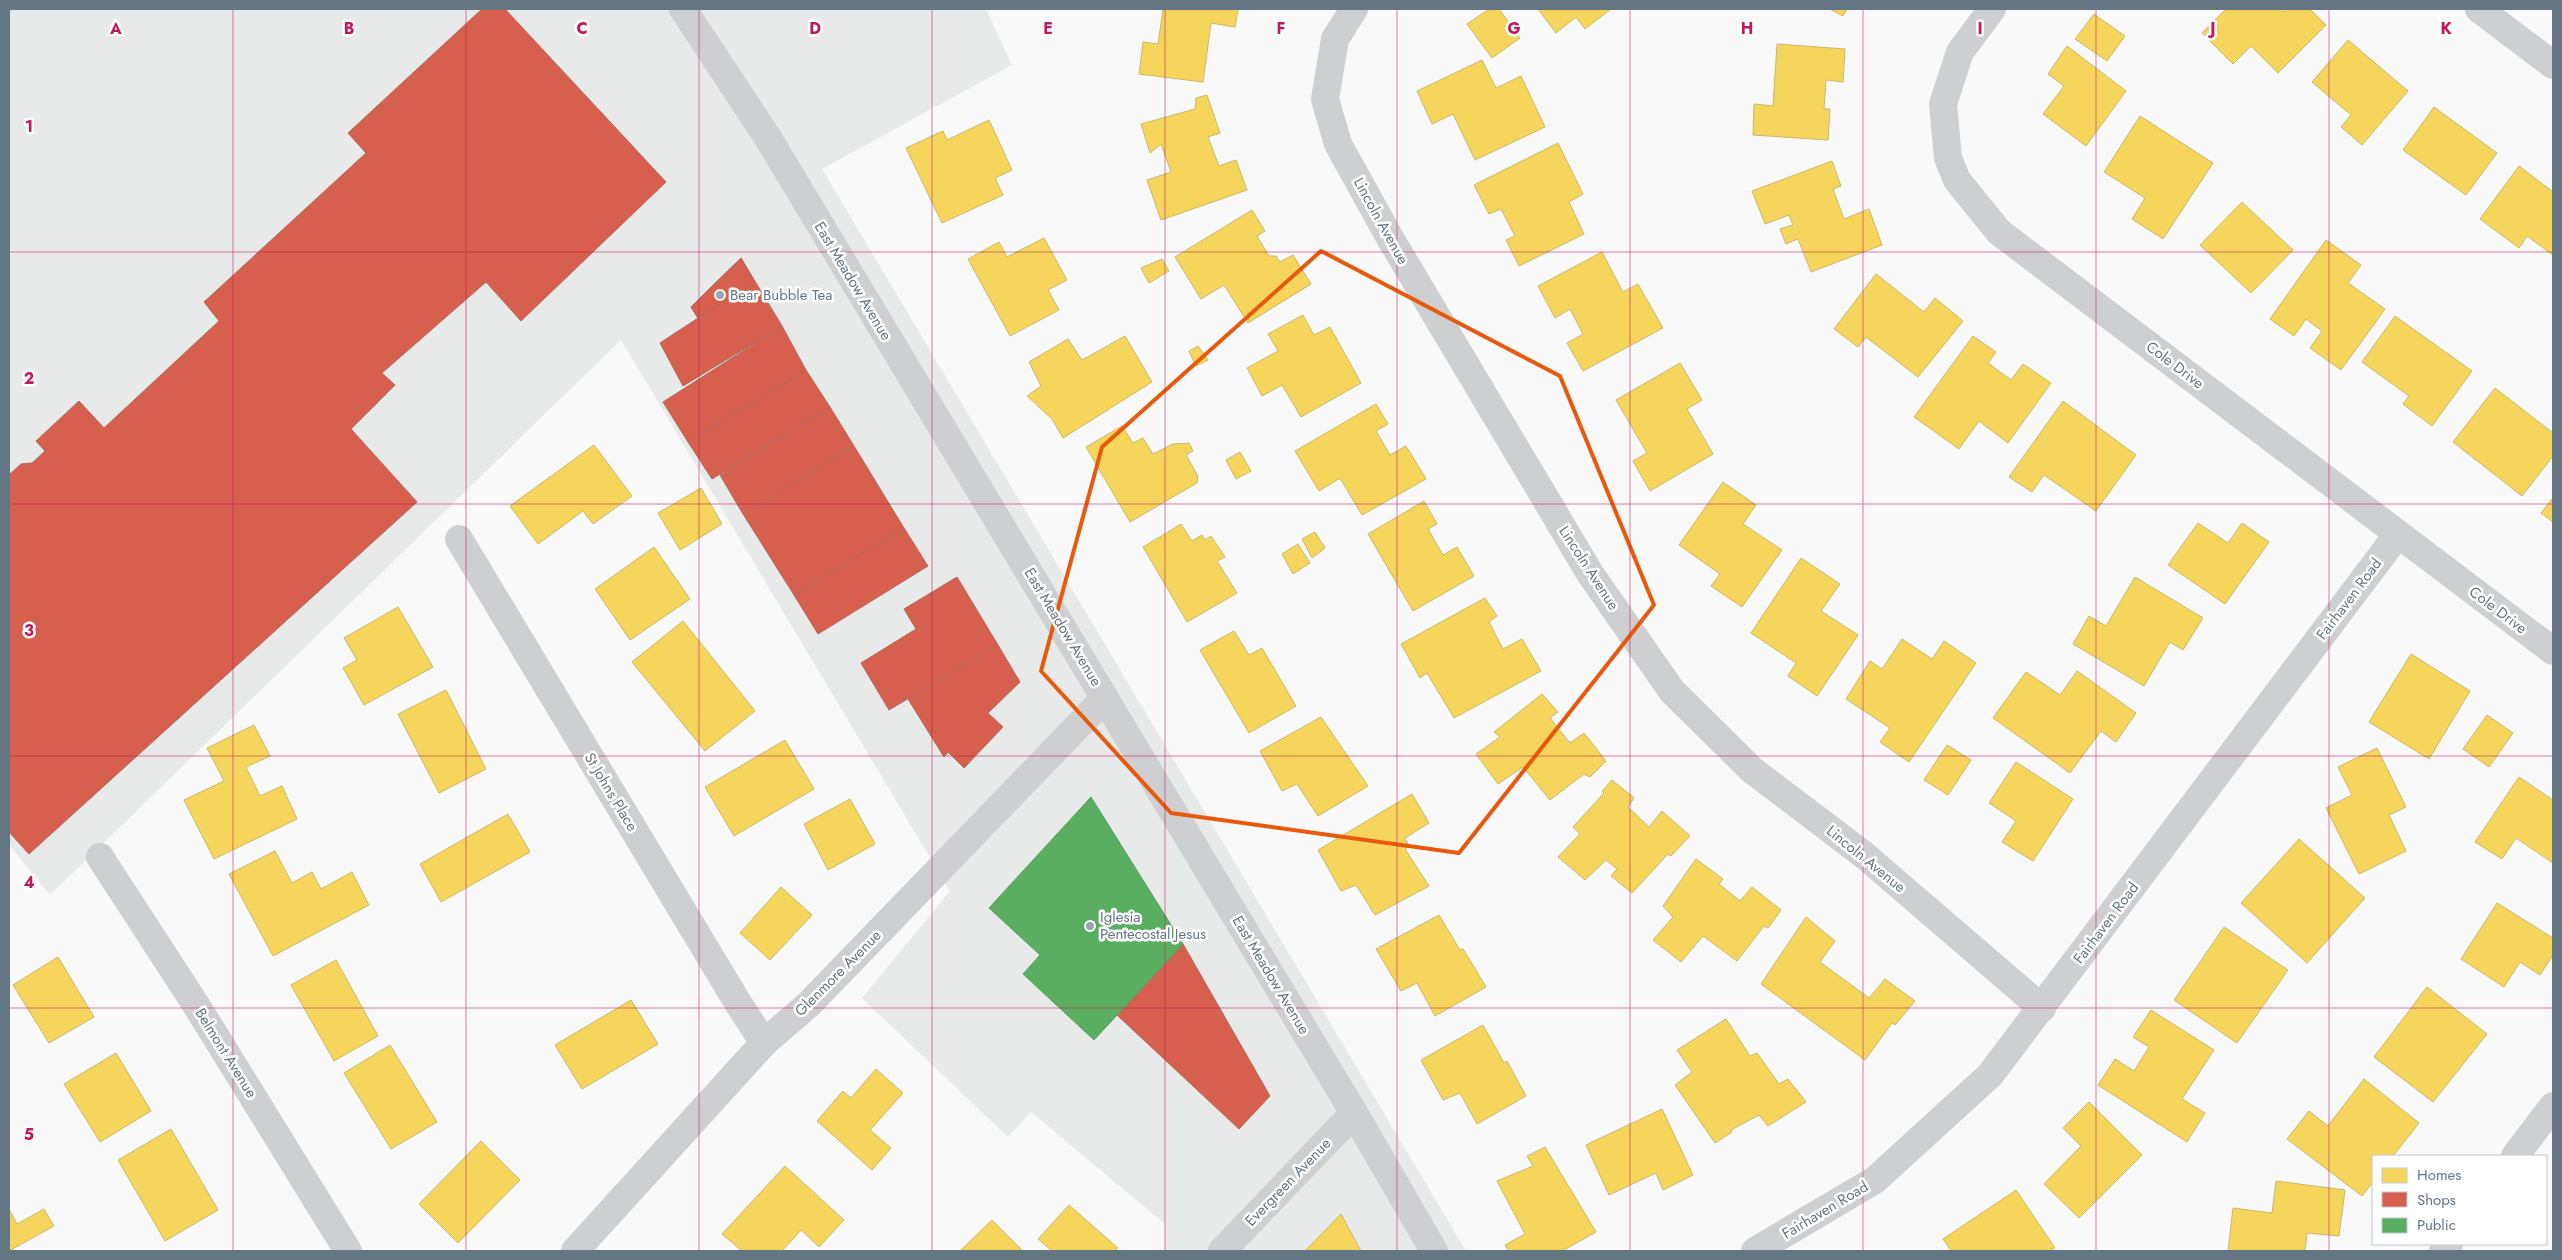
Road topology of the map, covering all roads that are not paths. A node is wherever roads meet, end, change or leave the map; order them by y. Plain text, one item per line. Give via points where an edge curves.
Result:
1 (683, 9) edge
2 (1354, 9) edge
3 (1992, 9) edge
4 (2479, 9) edge
5 (2553, 65) edge
6 (2398, 534) junction
7 (459, 539) dead end
8 (2553, 651) edge
9 (1105, 698) junction
10 (100, 857) dead end
11 (2042, 1008) junction
12 (764, 1042) junction
13 (2553, 1106) edge
14 (1354, 1113) junction
15 (2516, 1155) edge
16 (348, 1251) edge
17 (575, 1251) edge
18 (1222, 1251) edge
19 (1434, 1251) edge
20 (1755, 1251) edge

1 - 9 street, East Meadow Avenue via 768,138
2 - 11 street, Lincoln Avenue via 1335,40 1325,99 1338,144 1390,238 1591,575 1672,691 1752,770 1864,855
3 - 6 street, Cole Drive via 1960,52 1942,104 1948,158 1957,180 2000,232
4 - 5 street
6 - 8 street, Cole Drive
6 - 11 street, Fairhaven Road
7 - 12 street, St Johns Place
9 - 12 street, Glenmore Avenue via 809,1004
9 - 14 street, East Meadow Avenue
10 - 16 street, Belmont Avenue via 198,1008
11 - 20 street, Fairhaven Road via 1990,1074 1875,1180
12 - 17 street, Glenmore Avenue
13 - 15 street
14 - 18 street, Evergreen Avenue
14 - 19 street, East Meadow Avenue

